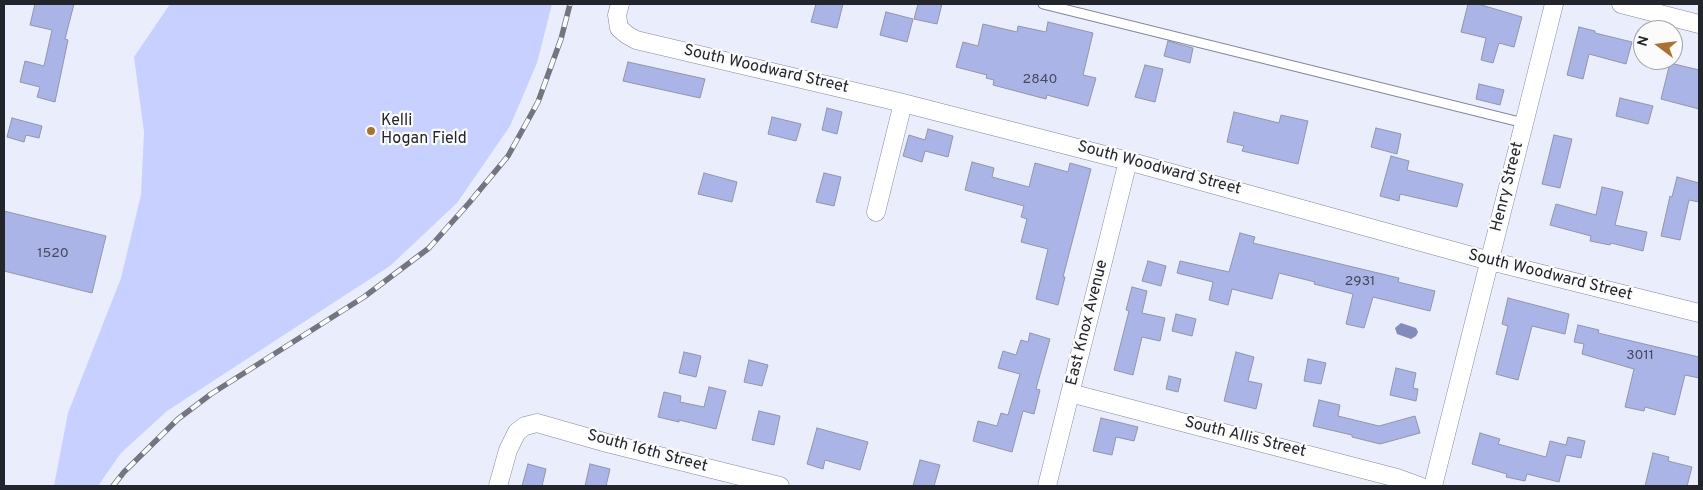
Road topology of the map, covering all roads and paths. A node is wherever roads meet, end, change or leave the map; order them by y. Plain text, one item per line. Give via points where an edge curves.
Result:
1 (620, 4) edge
2 (1043, 4) edge
3 (1554, 4) edge
4 (1621, 4) edge
5 (1699, 24) edge
6 (903, 103) junction
7 (1524, 123) junction
8 (1128, 160) junction
9 (876, 212) dead end
10 (1490, 261) junction
11 (1699, 314) edge
12 (1070, 393) junction
13 (498, 486) edge
14 (780, 486) edge
15 (1047, 486) edge
16 (1419, 486) edge
17 (1433, 486) edge

1 - 6 street, South Woodward Street via 617,15 619,28 636,40
2 - 7 lane
3 - 7 street, Henry Street
4 - 5 street
6 - 8 street, South Woodward Street
6 - 9 street
7 - 10 street, Henry Street
8 - 10 street, South Woodward Street
8 - 12 street, East Knox Avenue
10 - 11 street, South Woodward Street
10 - 17 street, Henry Street
12 - 15 street, East Knox Avenue
12 - 16 street, South Allis Street
13 - 14 street, South 16th Street via 508,450 517,432 537,422

